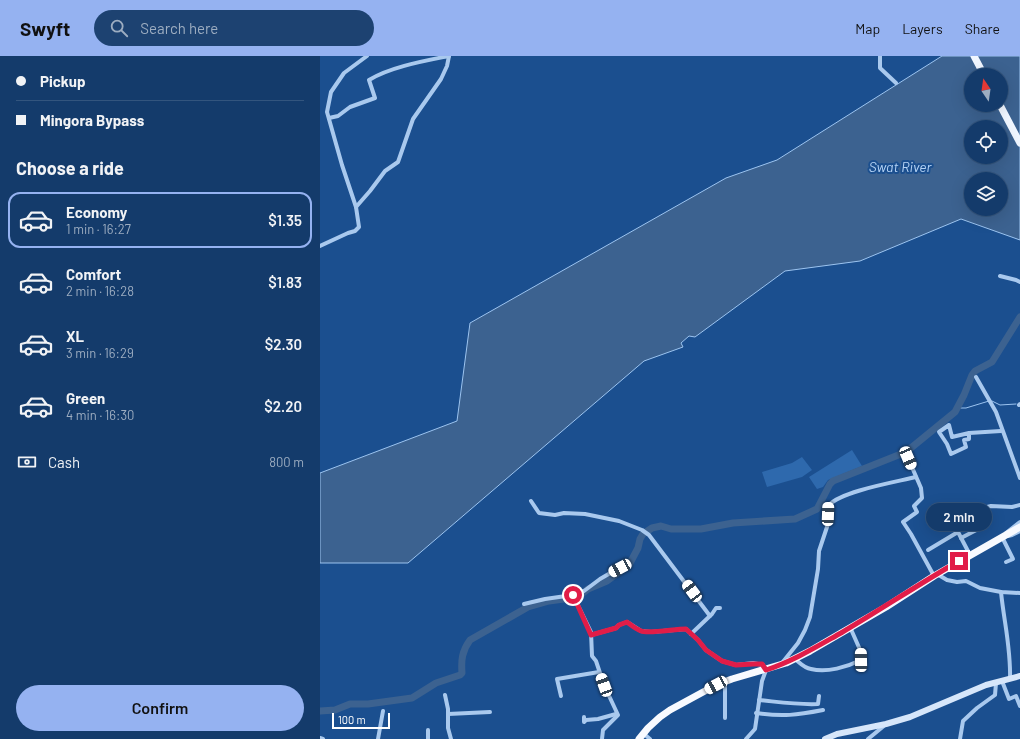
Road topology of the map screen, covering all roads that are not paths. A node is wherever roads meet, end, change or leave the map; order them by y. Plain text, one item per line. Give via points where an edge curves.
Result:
1 (367, 56) edge
2 (449, 56) edge
3 (880, 56) edge
4 (974, 56) edge
5 (980, 68) edge
6 (896, 83) dead end
7 (1004, 112) edge
8 (329, 118) junction
9 (1020, 143) edge
10 (356, 207) junction
11 (320, 246) edge
12 (1000, 276) dead end
13 (1020, 282) edge
14 (976, 377) dead end
15 (1002, 431) junction
16 (969, 433) junction
17 (908, 458) dead end
18 (916, 477) junction
19 (1020, 478) edge
20 (531, 501) dead end
21 (1020, 505) edge
22 (963, 513) dead end
23 (1020, 522) edge
24 (986, 525) dead end
25 (1020, 526) edge
26 (1020, 531) edge
27 (1002, 537) junction
28 (961, 538) junction
29 (928, 550) dead end
30 (970, 555) junction
31 (1006, 562) dead end
32 (620, 568) dead end
33 (935, 575) junction
34 (1001, 592) junction
35 (1020, 593) edge
36 (573, 595) junction
37 (524, 604) dead end
38 (720, 608) dead end
39 (710, 616) junction
40 (850, 627) junction
41 (691, 634) junction
42 (591, 635) junction
43 (795, 659) junction
44 (780, 665) junction
45 (766, 670) junction
46 (600, 672) junction
47 (1020, 676) edge
48 (1010, 678) junction
49 (725, 682) junction
50 (999, 682) junction
51 (445, 695) dead end
52 (561, 696) dead end
53 (819, 696) dead end
54 (759, 700) junction
55 (1020, 706) edge
56 (823, 710) dead end
57 (383, 711) dead end
58 (490, 712) dead end
59 (756, 713) junction
60 (448, 714) junction
61 (616, 714) dead end
62 (584, 717) dead end
63 (724, 718) dead end
64 (886, 724) junction
65 (428, 730) dead end
66 (961, 734) junction
67 (642, 736) edge
68 (320, 738) edge
69 (323, 739) edge
70 (378, 739) edge
71 (428, 739) edge
72 (451, 739) edge
73 (602, 739) edge
74 (650, 739) edge
75 (746, 739) edge
76 (825, 739) edge
77 (868, 739) edge
78 (957, 739) edge
79 (960, 739) edge

1 - 8 street via 344,73 331,92 327,112
2 - 8 street via 378,75 369,80 375,98
2 - 10 street via 441,79 412,119 398,162 385,170
3 - 6 street via 880,68
4 - 5 main road
7 - 9 main road
8 - 10 street
10 - 11 street via 359,226 355,231
12 - 13 street
14 - 15 street via 996,412
15 - 16 street
15 - 19 street
16 - 16 street via 969,439 964,440 966,447 951,454 939,432 949,425 952,437
17 - 18 street
18 - 33 street via 922,498 914,506 917,512 903,522
18 - 44 street via 857,492 829,505 828,524 819,550 810,617 798,643
20 - 39 street via 539,513 585,514 619,521 642,530 649,535
21 - 22 street via 991,506
23 - 27 street
24 - 28 street
25 - 27 highway
26 - 27 street
27 - 30 highway
27 - 31 street via 1013,560
28 - 29 street via 958,532
28 - 30 street
30 - 33 highway
32 - 36 street via 584,591
33 - 34 street
33 - 40 highway
34 - 35 street
34 - 48 street via 1011,658
36 - 37 street
36 - 42 street
38 - 39 street via 716,608
39 - 41 street
40 - 43 highway
40 - 43 street via 861,652 861,660 822,670 802,666
41 - 42 street via 686,629 641,631 627,622
41 - 45 street via 706,650 722,661 736,665 762,664
42 - 46 street via 592,656
43 - 44 highway
44 - 45 highway
45 - 49 highway
45 - 54 street
46 - 52 street via 557,679
46 - 73 street via 618,714 603,730
47 - 48 main road
48 - 50 main road
49 - 63 street
49 - 67 highway via 660,717
50 - 55 street via 1009,698 1016,696
50 - 64 main road
50 - 66 street via 995,695 963,721
51 - 60 street
53 - 54 street via 818,704 807,705
54 - 59 street
56 - 59 street via 793,716
57 - 70 street
58 - 60 street
59 - 75 street via 755,729
60 - 72 street
61 - 62 street via 584,722
64 - 76 main road
64 - 77 street
65 - 71 street
66 - 78 street
66 - 79 street
67 - 74 street
68 - 69 street

